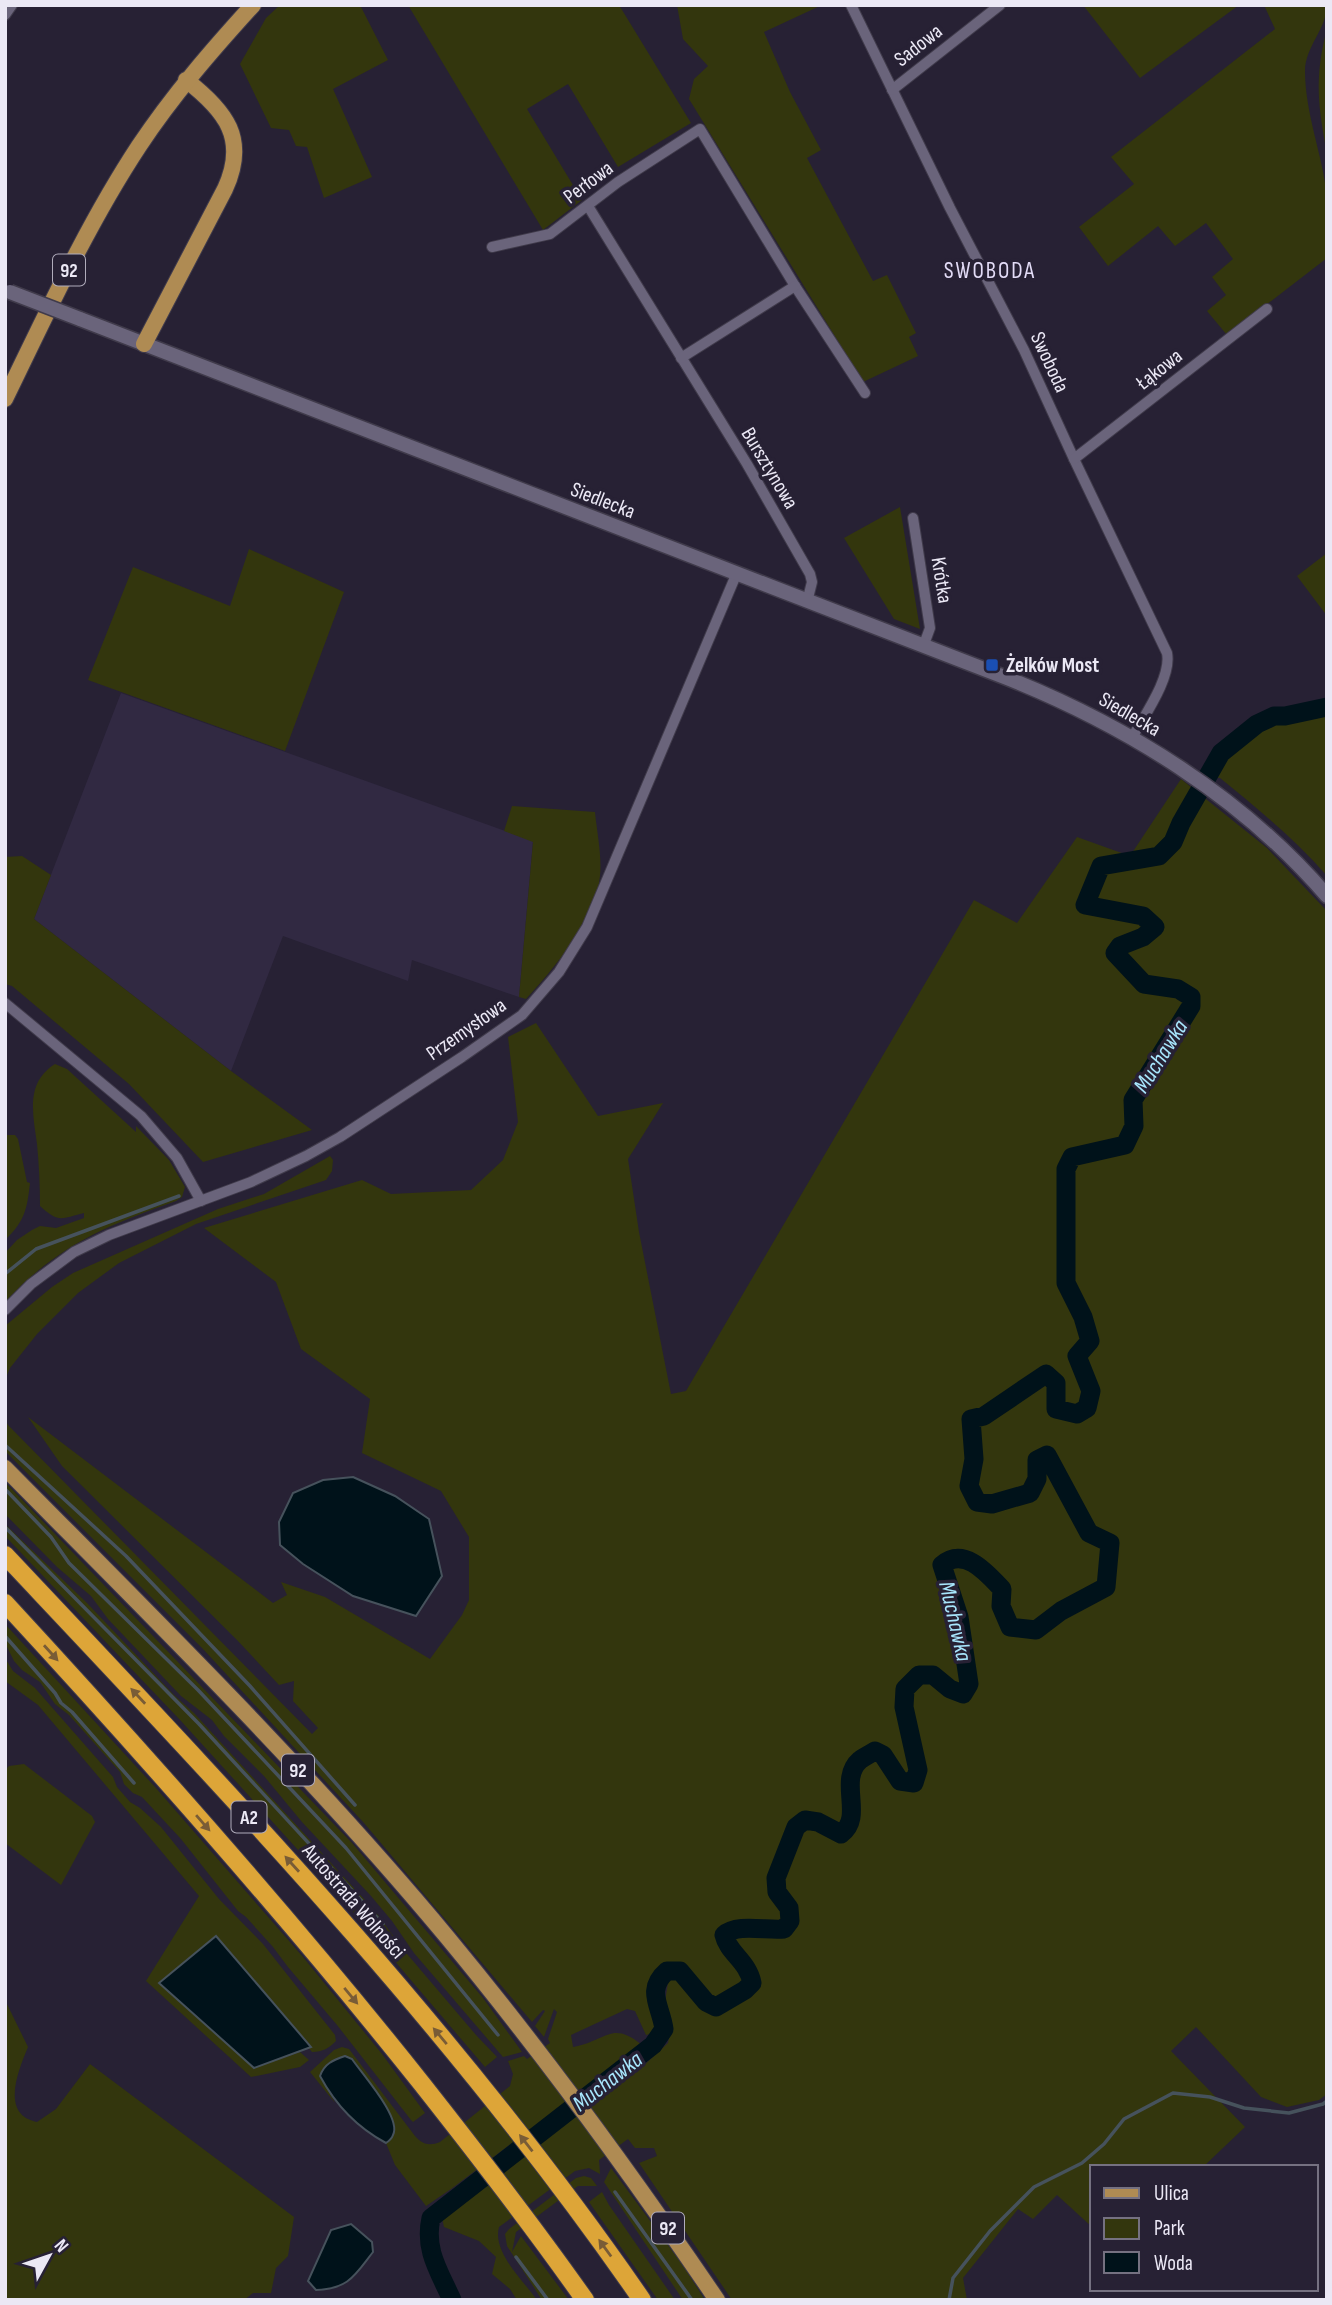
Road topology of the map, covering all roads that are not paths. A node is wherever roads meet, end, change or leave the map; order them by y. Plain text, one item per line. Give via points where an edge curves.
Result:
1 (12, 5) edge
2 (253, 5) edge
3 (851, 5) edge
4 (1000, 5) edge
5 (5, 15) edge
6 (186, 80) junction
7 (892, 90) junction
8 (588, 206) junction
9 (492, 247) dead end
10 (795, 286) junction
11 (8, 291) edge
12 (1267, 309) dead end
13 (144, 344) junction
14 (681, 358) junction
15 (865, 393) dead end
16 (5, 399) edge
17 (1074, 459) junction
18 (913, 518) dead end
19 (736, 575) junction
20 (807, 602) junction
21 (923, 647) junction
22 (1132, 738) junction
23 (1327, 896) edge
24 (5, 1003) edge
25 (201, 1201) junction
26 (5, 1310) edge
27 (5, 1468) edge
28 (5, 1555) edge
29 (5, 1603) edge
30 (585, 2300) edge
31 (642, 2300) edge
32 (717, 2300) edge

1 - 5 street
2 - 6 main road, 92
3 - 7 street, Swoboda
4 - 7 street, Sadowa
6 - 13 main road via 208,97 230,127 236,147 234,166
6 - 16 main road, 92 via 111,192
7 - 17 street, Swoboda
8 - 9 street, Perłowa via 550,234
8 - 10 street, Perłowa via 700,129
8 - 14 street, Bursztynowa
10 - 14 street
10 - 15 street
11 - 13 main road, Siedlecka, bridge
12 - 17 street, Łąkowa
13 - 19 main road, Siedlecka
14 - 20 street, Bursztynowa via 810,574
17 - 22 street, Swoboda via 1168,657 1165,675
18 - 21 street, Krótka via 930,628
19 - 20 main road, Siedlecka
19 - 25 street, Przemysłowa via 587,927 559,972 522,1015 340,1136 273,1172
20 - 21 main road, Siedlecka
21 - 22 main road, Siedlecka via 1048,695
22 - 23 main road, Siedlecka via 1267,833
24 - 25 street via 141,1116 177,1157
25 - 26 street, Przemysłowa via 74,1252 30,1284
27 - 32 main road, 92 via 345,1821 447,1938 618,2158
31 -> 28 highway, Autostrada Wolności / A2 via 484,2089 312,1887
29 -> 30 highway, A2 via 237,1861 370,2019 530,2222

